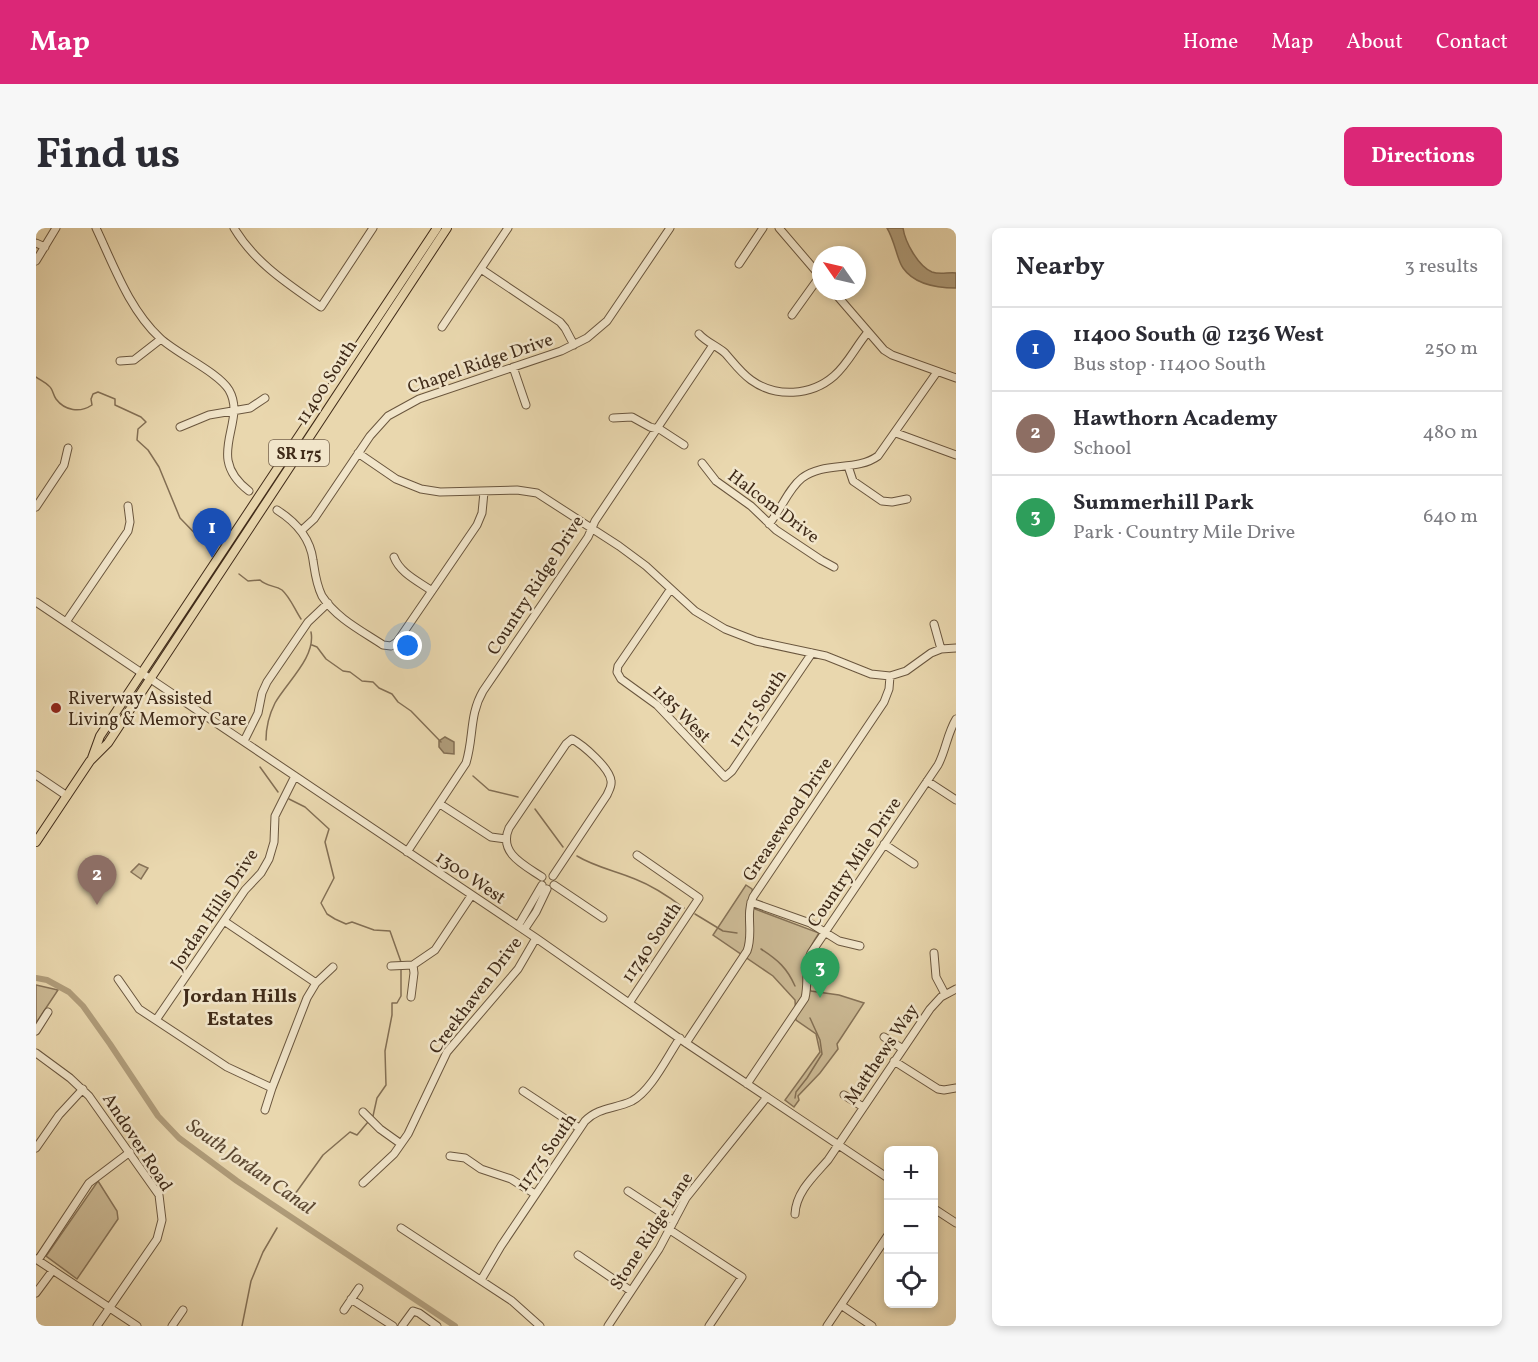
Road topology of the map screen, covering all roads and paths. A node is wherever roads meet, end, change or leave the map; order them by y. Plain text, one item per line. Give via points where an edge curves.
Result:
1 (56, 228) edge
2 (96, 228) edge
3 (234, 228) edge
4 (373, 228) edge
5 (436, 228) edge
6 (447, 228) edge
7 (507, 228) edge
8 (763, 228) edge
9 (779, 228) edge
10 (667, 229) edge
11 (36, 243) edge
12 (45, 247) junction
13 (36, 261) edge
14 (739, 264) dead end
15 (812, 267) edge
16 (480, 269) junction
17 (812, 287) edge
18 (841, 300) edge
19 (792, 315) dead end
20 (442, 327) dead end
21 (868, 332) junction
22 (699, 334) dead end
23 (161, 339) junction
24 (574, 345) junction
25 (713, 345) junction
26 (120, 361) dead end
27 (513, 367) junction
28 (937, 372) junction
29 (956, 378) edge
30 (265, 398) dead end
31 (526, 405) dead end
32 (233, 411) junction
33 (613, 418) dead end
34 (180, 427) dead end
35 (658, 429) junction
36 (896, 433) junction
37 (684, 445) dead end
38 (68, 448) dead end
39 (358, 453) junction
40 (956, 455) edge
41 (702, 463) dead end
42 (848, 466) junction
43 (249, 491) dead end
44 (484, 492) junction
45 (907, 499) dead end
46 (128, 506) dead end
47 (36, 507) edge
48 (277, 510) dead end
49 (769, 524) junction
50 (592, 528) junction
51 (302, 530) junction
52 (394, 557) dead end
53 (834, 567) dead end
54 (670, 590) junction
55 (432, 591) junction
56 (36, 602) edge
57 (328, 603) junction
58 (66, 622) junction
59 (933, 624) dead end
60 (956, 648) edge
61 (941, 650) junction
62 (812, 653) junction
63 (142, 673) junction
64 (890, 676) junction
65 (151, 679) junction
66 (956, 719) edge
67 (244, 741) junction
68 (90, 761) junction
69 (36, 775) edge
70 (295, 776) junction
71 (725, 777) joint
72 (927, 781) junction
73 (67, 796) junction
74 (956, 800) edge
75 (440, 804) junction
76 (506, 839) junction
77 (36, 842) edge
78 (884, 844) junction
79 (407, 852) junction
80 (637, 855) dead end
81 (914, 864) dead end
82 (553, 876) junction
83 (542, 877) junction
84 (548, 886) junction
85 (471, 896) junction
86 (751, 902) junction
87 (603, 918) dead end
88 (224, 921) junction
89 (521, 928) junction
90 (825, 933) junction
91 (536, 938) junction
92 (860, 946) dead end
93 (934, 953) dead end
94 (409, 965) junction
95 (391, 966) dead end
96 (333, 967) dead end
97 (118, 979) dead end
98 (316, 983) junction
99 (956, 989) edge
100 (945, 994) junction
101 (411, 997) dead end
102 (629, 1003) junction
103 (48, 1012) dead end
104 (156, 1020) junction
105 (36, 1030) edge
106 (884, 1036) dead end
107 (683, 1040) junction
108 (903, 1049) junction
109 (36, 1053) edge
110 (894, 1061) junction
111 (747, 1084) junction
112 (272, 1088) junction
113 (956, 1088) edge
114 (83, 1089) junction
115 (523, 1091) dead end
116 (844, 1095) dead end
117 (767, 1097) junction
118 (863, 1107) junction
119 (265, 1110) dead end
120 (363, 1112) dead end
121 (579, 1128) junction
122 (401, 1144) junction
123 (838, 1144) junction
124 (36, 1148) edge
125 (130, 1152) junction
126 (450, 1156) dead end
127 (884, 1175) edge
128 (363, 1183) dead end
129 (628, 1191) dead end
130 (535, 1194) junction
131 (938, 1211) edge
132 (795, 1214) dead end
133 (674, 1221) junction
134 (956, 1223) edge
135 (401, 1228) dead end
136 (670, 1230) junction
137 (884, 1240) edge
138 (578, 1255) dead end
139 (37, 1259) edge
140 (53, 1270) junction
141 (481, 1280) junction
142 (359, 1288) dead end
143 (631, 1291) junction
144 (36, 1293) edge
145 (351, 1299) junction
146 (841, 1305) junction
147 (109, 1308) junction
148 (183, 1310) dead end
149 (344, 1310) dead end
150 (97, 1326) edge
151 (137, 1326) edge
152 (172, 1326) edge
153 (393, 1326) edge
154 (402, 1326) edge
155 (437, 1326) edge
156 (540, 1326) edge
157 (608, 1326) edge
158 (709, 1326) edge
159 (827, 1326) edge
160 (872, 1326) edge

1 - 12 street
2 - 23 street via 136,309
3 - 4 street via 270,271 321,307
5 - 63 main road, 11400 South / SR 175
6 - 65 main road, 11400 South / SR 175
7 - 16 street
8 - 14 street
9 - 15 street
10 - 24 street, Chapel Ridge Drive via 607,321
11 - 12 street
12 - 13 street
16 - 20 street
16 - 24 street via 560,322
17 - 19 street
18 - 21 street
21 - 25 street via 832,378 815,388 795,392 775,391 757,384
21 - 28 street via 888,353
22 - 25 street
23 - 26 street via 134,360
23 - 32 street via 223,383 231,395
24 - 27 street, Chapel Ridge Drive
25 - 35 street, Country Ridge Drive
27 - 31 street
27 - 39 street, Chapel Ridge Drive via 398,409 378,425
28 - 29 street
28 - 36 street
30 - 32 street via 250,408
32 - 34 street via 209,415
32 - 43 street via 228,463 235,478
33 - 35 street via 629,416
35 - 37 street
35 - 50 street, Country Ridge Drive
36 - 40 street
36 - 42 street via 874,459
38 - 47 street via 64,465
39 - 44 street via 396,479 421,489
39 - 51 street, Chapel Ridge Drive via 314,519
41 - 49 street, Halcom Drive via 716,481
42 - 45 street via 853,481 882,501
42 - 49 street via 805,476
44 - 50 street via 537,493
44 - 55 street via 480,519
46 - 58 street via 128,531
48 - 51 street
49 - 53 street, Halcom Drive
50 - 54 street via 633,556
50 - 75 street, Country Ridge Drive via 478,700 466,763
51 - 57 street via 318,588
52 - 55 street via 402,571
54 - 62 street via 725,629 756,641
54 - 71 street, 1185 West via 617,672 657,705
55 - 57 street via 391,646 383,645
56 - 58 street, 1300 West
57 - 67 street via 308,622 267,682
58 - 63 street, 1300 West
59 - 61 street
60 - 61 street
61 - 64 street
62 - 64 street via 839,659 871,674
62 - 71 street, 11715 South
63 - 65 street, 1300 West
63 - 68 main road, 11400 South / SR 175 via 100,736
64 - 86 street, Greasewood Drive via 884,702
65 - 67 street, 1300 West
65 - 68 main road, 11400 South / SR 175 via 108,743
66 - 72 street, Country Mile Drive via 942,758
67 - 70 street, 1300 West
68 - 73 main road, 11400 South / SR 175
69 - 73 street
70 - 79 street, 1300 West
70 - 88 street, Jordan Hills Drive via 276,816 269,859
72 - 74 street
72 - 78 street, Country Mile Drive
73 - 77 main road, 11400 South / SR 175
75 - 76 street via 491,837
75 - 79 street, Country Ridge Drive
76 - 82 street via 509,828 572,739 607,769 611,786
76 - 83 street via 512,856
78 - 81 street
78 - 90 street, Country Mile Drive
79 - 85 street, 1300 West
80 - 102 street, 11740 South via 699,897
82 - 83 street
82 - 84 street via 555,881
83 - 84 street
84 - 87 street
84 - 89 street via 536,912
85 - 89 street, 1300 West
85 - 94 street via 435,950
86 - 90 street via 803,920
86 - 107 street, Greasewood Drive via 747,951
88 - 98 street
88 - 104 street, Jordan Hills Drive
89 - 91 street, 1300 West
90 - 92 street
90 - 111 street, Country Mile Drive via 808,959 805,998
91 - 102 street, 1300 West
91 - 122 street, Creekhaven Drive via 518,969 447,1052
93 - 100 street via 935,973
94 - 95 street
94 - 101 street
96 - 98 street
97 - 104 street via 139,1009
98 - 112 street
99 - 100 street, Matthews Way
100 - 108 street, Matthews Way via 933,1004
102 - 107 street, 1300 West
103 - 105 street
104 - 112 street via 227,1067
106 - 108 street
107 - 111 street, 1300 West
107 - 121 street, 11775 South via 641,1095 597,1111
108 - 110 street, Matthews Way
109 - 114 street, Andover Road
110 - 113 street via 938,1089
110 - 118 street, Matthews Way
111 - 117 street, 1300 West
112 - 119 street
114 - 124 street
114 - 125 street, Andover Road
115 - 121 street
116 - 118 street
117 - 123 street, 1300 West
117 - 133 street, Stone Ridge Lane via 686,1198
118 - 123 street, Matthews Way
120 - 122 street
121 - 130 street, 11775 South
122 - 128 street, Creekhaven Drive
123 - 127 street, 1300 West
123 - 132 street, Matthews Way via 798,1197
125 - 139 street via 89,1183
125 - 147 street, Andover Road via 159,1195 162,1220 157,1239
126 - 130 street via 465,1158
129 - 133 street
130 - 141 street, 11775 South
131 - 134 street
133 - 136 street, Stone Ridge Lane
135 - 141 street
136 - 143 street, Stone Ridge Lane
136 - 158 street via 742,1277
137 - 146 street
138 - 143 street
139 - 140 street
140 - 144 street
140 - 147 street
141 - 156 street via 513,1301
142 - 145 street
143 - 157 street, Stone Ridge Lane
145 - 149 street
145 - 153 street
146 - 159 street
146 - 160 street
147 - 150 street, Andover Road
147 - 151 street
148 - 152 street
154 - 155 street via 413,1311

